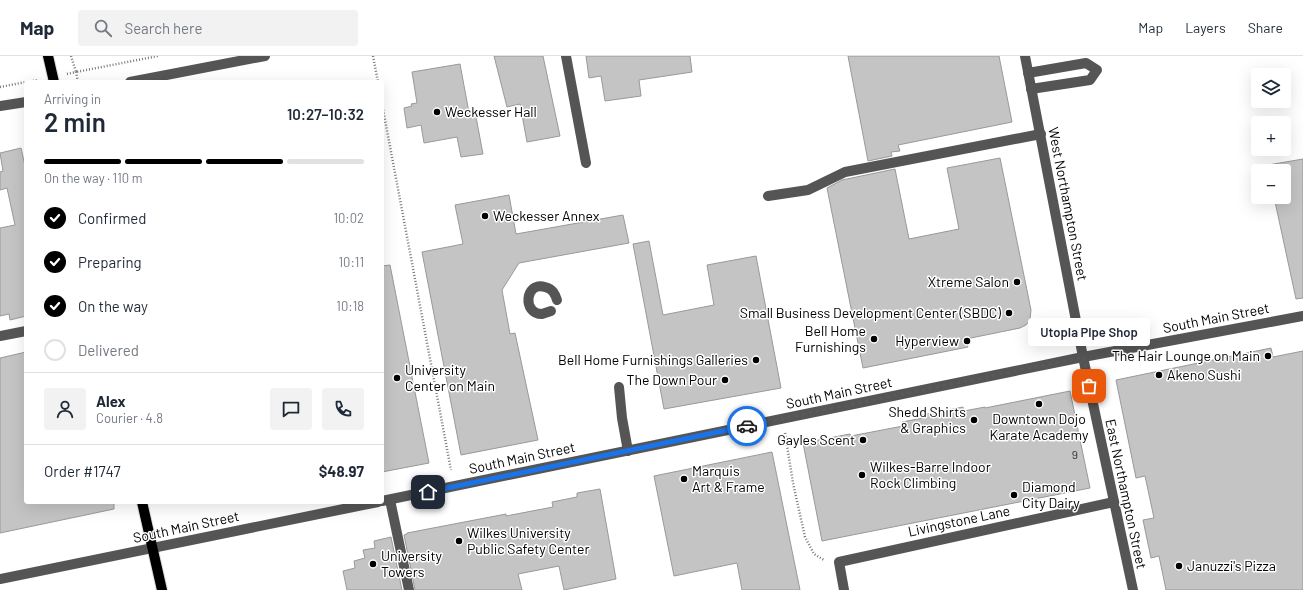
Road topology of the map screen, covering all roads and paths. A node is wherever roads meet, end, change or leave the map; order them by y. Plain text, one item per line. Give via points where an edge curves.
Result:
1 (48, 56) edge
2 (71, 56) edge
3 (158, 56) edge
4 (265, 56) edge
5 (373, 56) edge
6 (566, 56) edge
7 (1025, 56) edge
8 (1028, 73) junction
9 (54, 80) edge
10 (140, 80) edge
11 (378, 80) edge
12 (24, 82) edge
13 (0, 87) edge
14 (1031, 89) junction
15 (24, 102) edge
16 (0, 106) edge
17 (384, 115) edge
18 (1040, 134) junction
19 (586, 163) dead end
20 (768, 196) dead end
21 (557, 300) dead end
22 (551, 311) dead end
23 (1303, 316) edge
24 (24, 331) edge
25 (0, 336) edge
26 (1083, 357) junction
27 (619, 387) dead end
28 (782, 419) junction
29 (628, 450) junction
30 (451, 470) dead end
31 (386, 500) edge
32 (1114, 502) junction
33 (142, 504) edge
34 (368, 504) edge
35 (152, 548) junction
36 (839, 562) junction
37 (0, 579) edge
38 (162, 590) edge
39 (409, 590) edge
40 (844, 590) edge
41 (1132, 590) edge

1 - 9 main road
2 - 3 path via 76,72
4 - 10 street
5 - 11 path
6 - 19 street
7 - 8 street, West Northampton Street
8 - 14 street, West Northampton Street
8 - 14 street via 1086,63 1097,70 1090,80
12 - 13 path
14 - 18 street, West Northampton Street
15 - 16 street
17 - 30 path
18 - 20 street via 844,172 808,190
18 - 26 street, West Northampton Street
21 - 22 street via 549,288 543,286 531,290 528,302 530,308 541,314
23 - 26 street, South Main Street
24 - 25 street
26 - 28 street, South Main Street
26 - 32 street, East Northampton Street
27 - 29 street
28 - 29 street, South Main Street
28 - 36 path via 805,537 814,554 824,560
29 - 31 street, South Main Street
31 - 39 street
32 - 36 street, Livingstone Lane
32 - 41 street, East Northampton Street
33 - 35 main road
34 - 35 street, South Main Street
35 - 37 street, South Main Street
35 - 38 main road
36 - 40 street

